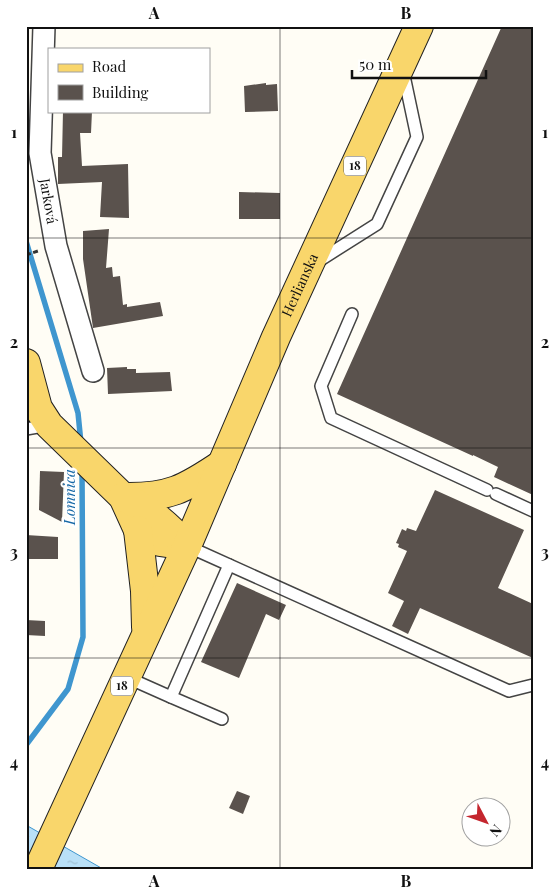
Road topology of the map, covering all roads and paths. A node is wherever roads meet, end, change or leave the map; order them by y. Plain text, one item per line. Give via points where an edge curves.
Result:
1 (44, 26) edge
2 (419, 26) edge
3 (402, 65) junction
4 (309, 266) junction
5 (352, 314) dead end
6 (93, 371) dead end
7 (28, 376) edge
8 (38, 427) edge
9 (222, 464) junction
10 (123, 497) junction
11 (533, 511) edge
12 (138, 530) junction
13 (187, 546) junction
14 (229, 565) junction
15 (146, 634) junction
16 (126, 678) junction
17 (533, 685) edge
18 (172, 697) junction
19 (222, 719) dead end
20 (38, 869) edge

1 - 6 street, Jarková via 40,153 56,246
2 - 3 main road, Herlianska / 18
3 - 4 main road, Herlianska / 18
3 - 4 lane via 417,137 377,224
4 - 9 main road, Herlianska / 18
5 - 11 lane via 321,386 331,418
7 - 8 main road via 38,408
8 - 10 main road
9 - 10 main road via 175,492 149,498
9 - 13 main road, Herlianska / 18
10 - 12 main road
10 - 13 main road via 140,505
12 - 13 main road via 160,542
12 - 15 main road
13 - 14 lane
13 - 15 main road, 18
14 - 17 lane via 509,691
14 - 18 lane
15 - 16 main road, 18
16 - 18 lane
16 - 20 main road, 18
18 - 19 lane

